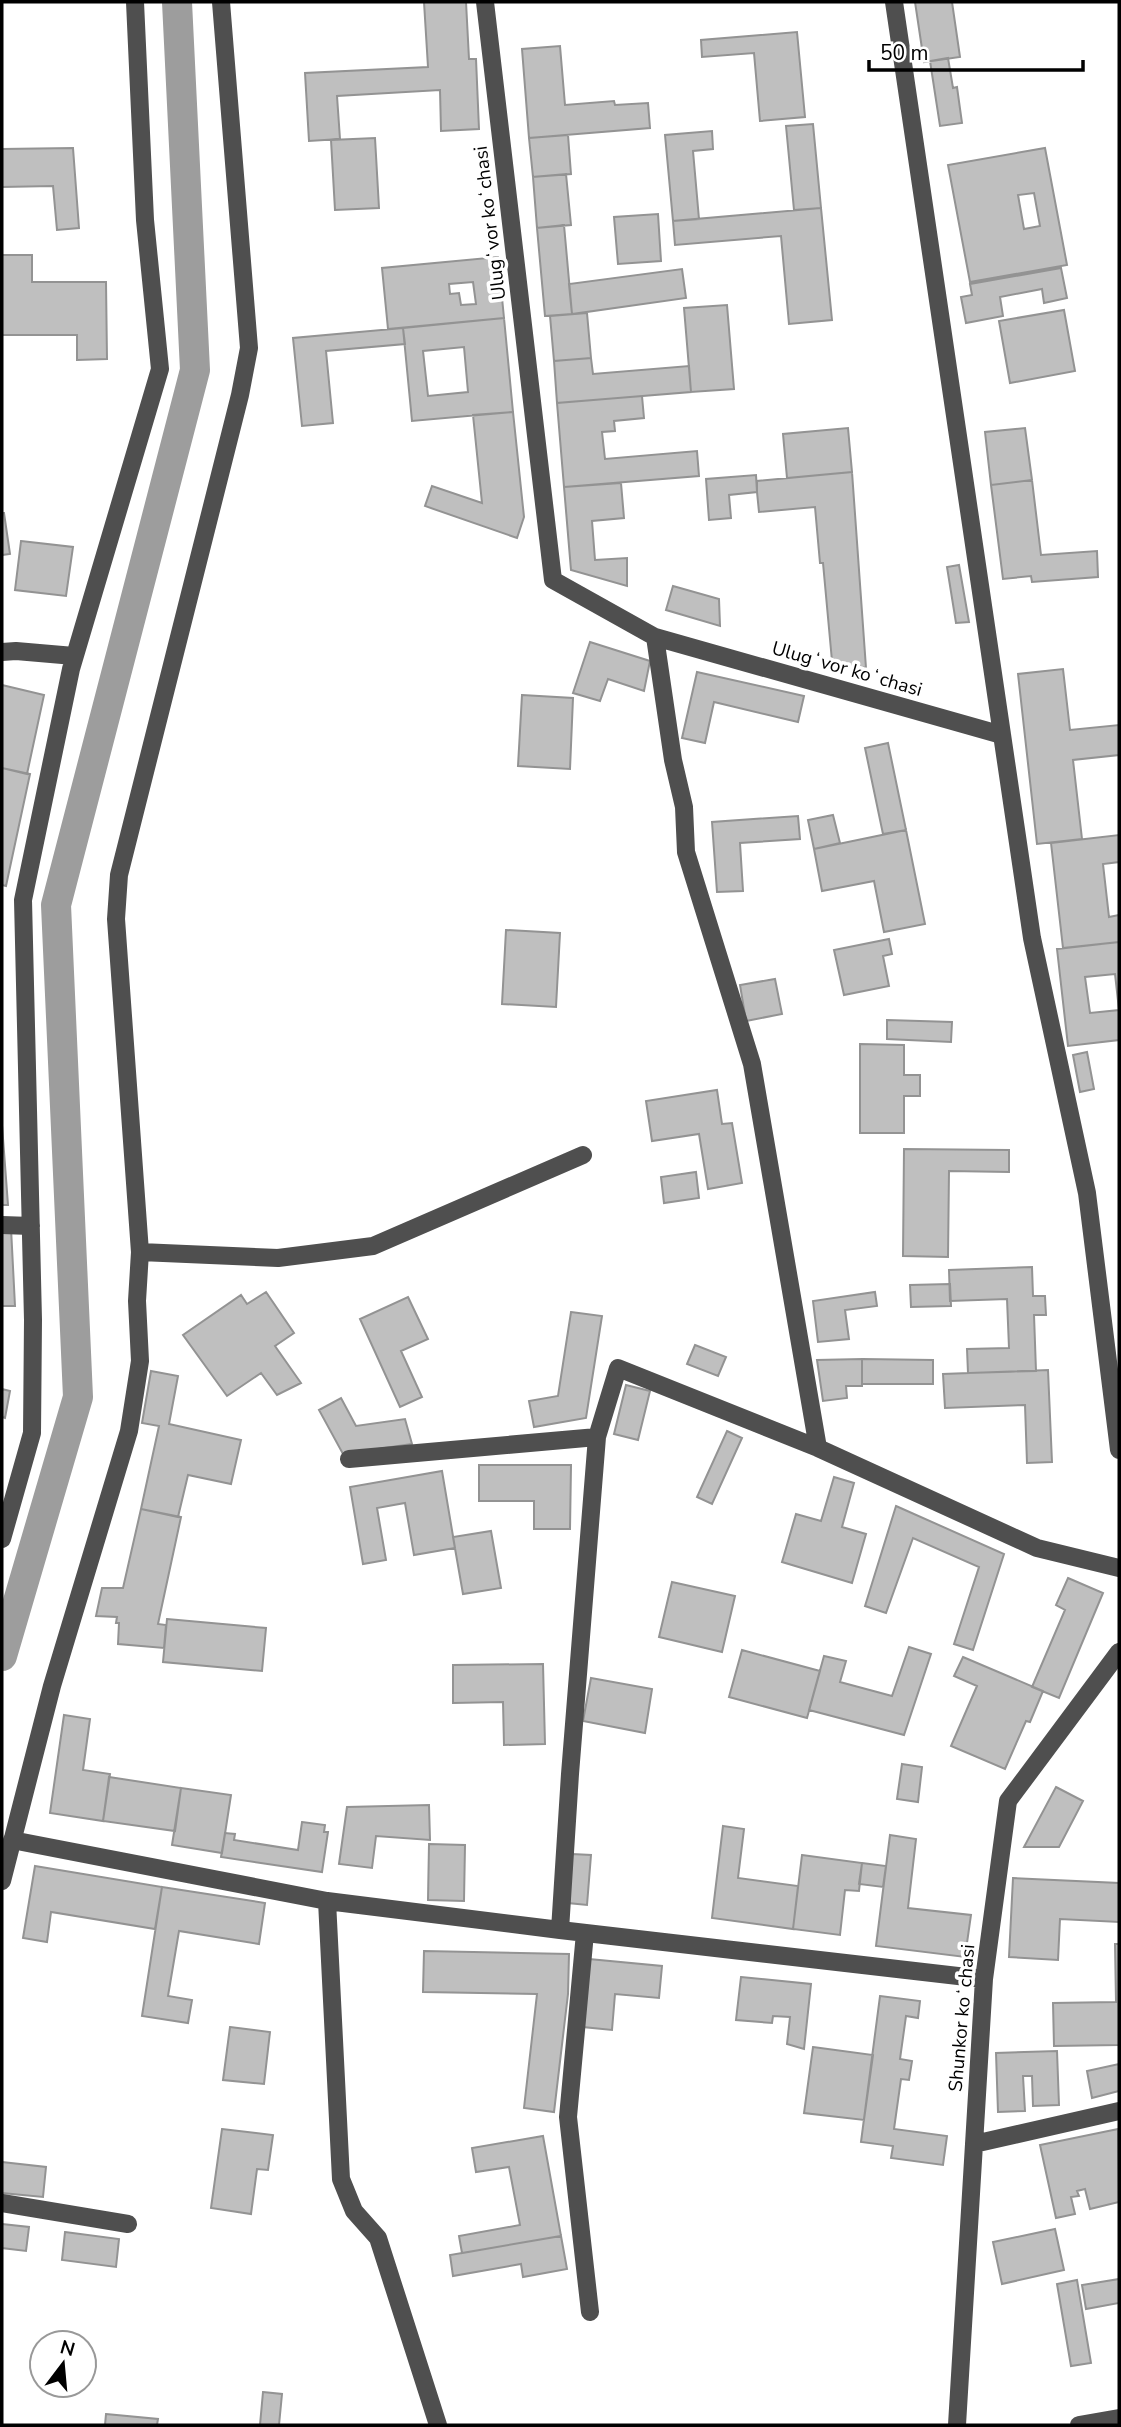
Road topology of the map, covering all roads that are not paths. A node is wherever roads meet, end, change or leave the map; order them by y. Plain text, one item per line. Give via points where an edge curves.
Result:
1 (135, 2) edge
2 (221, 2) edge
3 (485, 2) edge
4 (894, 2) edge
5 (655, 637) junction
6 (2, 652) edge
7 (75, 656) junction
8 (1002, 735) junction
9 (583, 1155) dead end
10 (2, 1225) edge
11 (31, 1226) junction
12 (140, 1252) junction
13 (597, 1437) junction
14 (818, 1448) junction
15 (1119, 1450) edge
16 (349, 1458) dead end
17 (2, 1539) edge
18 (1119, 1568) edge
19 (1119, 1652) edge
20 (12, 1840) junction
21 (2, 1881) edge
22 (327, 1901) junction
23 (559, 1930) junction
24 (585, 1933) junction
25 (984, 1979) junction
26 (1119, 2111) edge
27 (974, 2144) junction
28 (2, 2203) edge
29 (128, 2224) dead end
30 (590, 2312) dead end
31 (1119, 2418) edge
32 (438, 2425) edge
33 (957, 2425) edge
34 (1079, 2425) edge

1 - 7 street via 145,220 160,369
2 - 12 street via 249,348 119,876 116,919
3 - 5 street, Ulugʻvor koʻchasi via 553,580
4 - 8 street
5 - 8 street, Ulugʻvor koʻchasi
5 - 14 street via 684,807 686,852 752,1064
6 - 7 street
7 - 11 street via 23,900
8 - 15 street via 1032,938 1087,1193
9 - 12 street via 373,1246 278,1258
10 - 11 street
11 - 17 street via 32,1433
12 - 20 street via 140,1361 129,1431 52,1686
13 - 14 street via 618,1368
13 - 16 street
13 - 23 street
14 - 18 street via 1037,1548
19 - 25 street, Shunkor koʻchasi via 1008,1801
20 - 21 street
20 - 22 street
22 - 23 street
22 - 32 street via 341,2179 354,2211 378,2238
23 - 24 street
24 - 25 street
24 - 30 street via 568,2117
25 - 27 street, Shunkor koʻchasi
26 - 27 street
27 - 33 street, Shunkor koʻchasi
28 - 29 street
31 - 34 street

